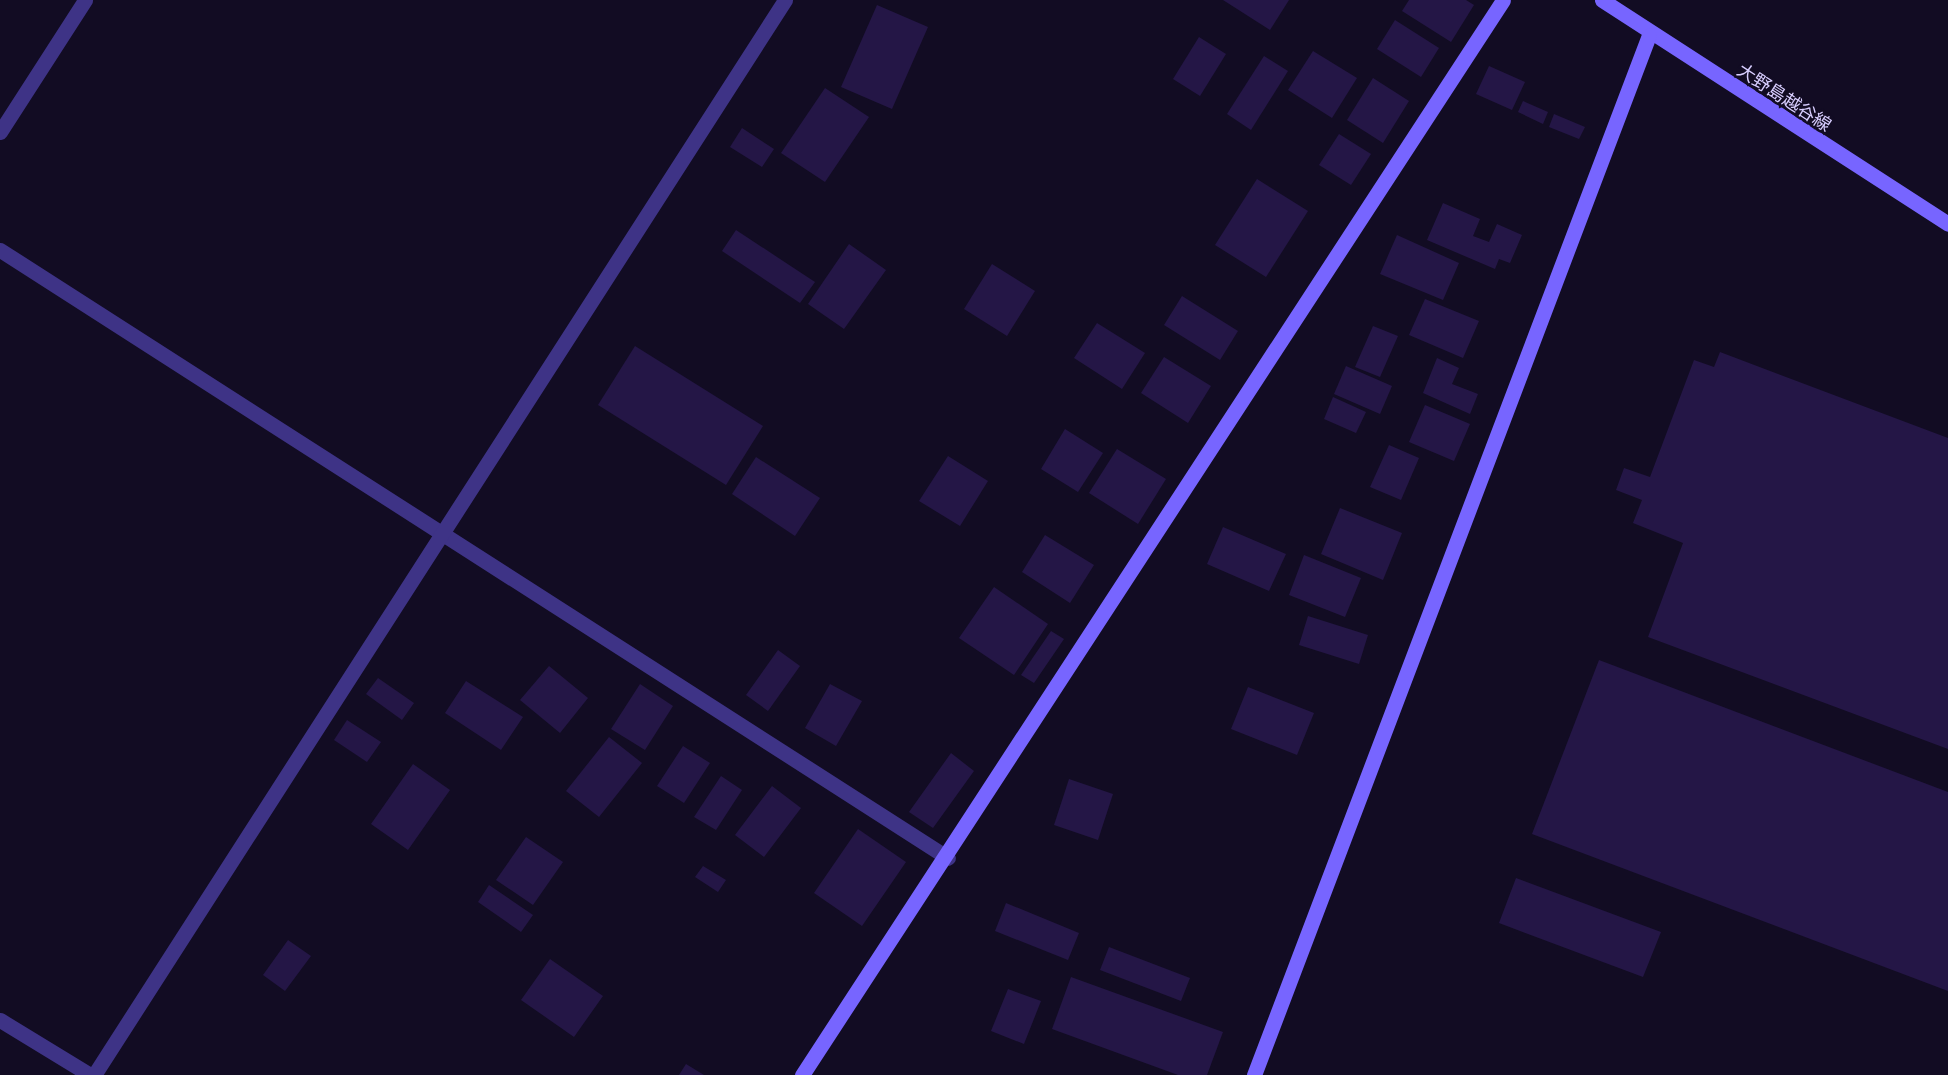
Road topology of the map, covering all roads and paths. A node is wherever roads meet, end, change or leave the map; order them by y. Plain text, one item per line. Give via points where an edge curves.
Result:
1 (85, 0) edge
2 (785, 0) edge
3 (1503, 0) edge
4 (1602, 0) edge
5 (1649, 35) junction
6 (0, 132) edge
7 (1948, 224) edge
8 (0, 250) edge
9 (444, 537) junction
10 (948, 858) junction
11 (0, 1020) edge
12 (92, 1075) edge
13 (802, 1075) edge
14 (1254, 1075) edge

1 - 6 street
2 - 9 street
3 - 10 street
4 - 5 street, 大野島越谷線
5 - 7 street, 大野島越谷線
5 - 14 street
8 - 9 street
9 - 10 street
9 - 12 street
10 - 13 street
11 - 12 street

